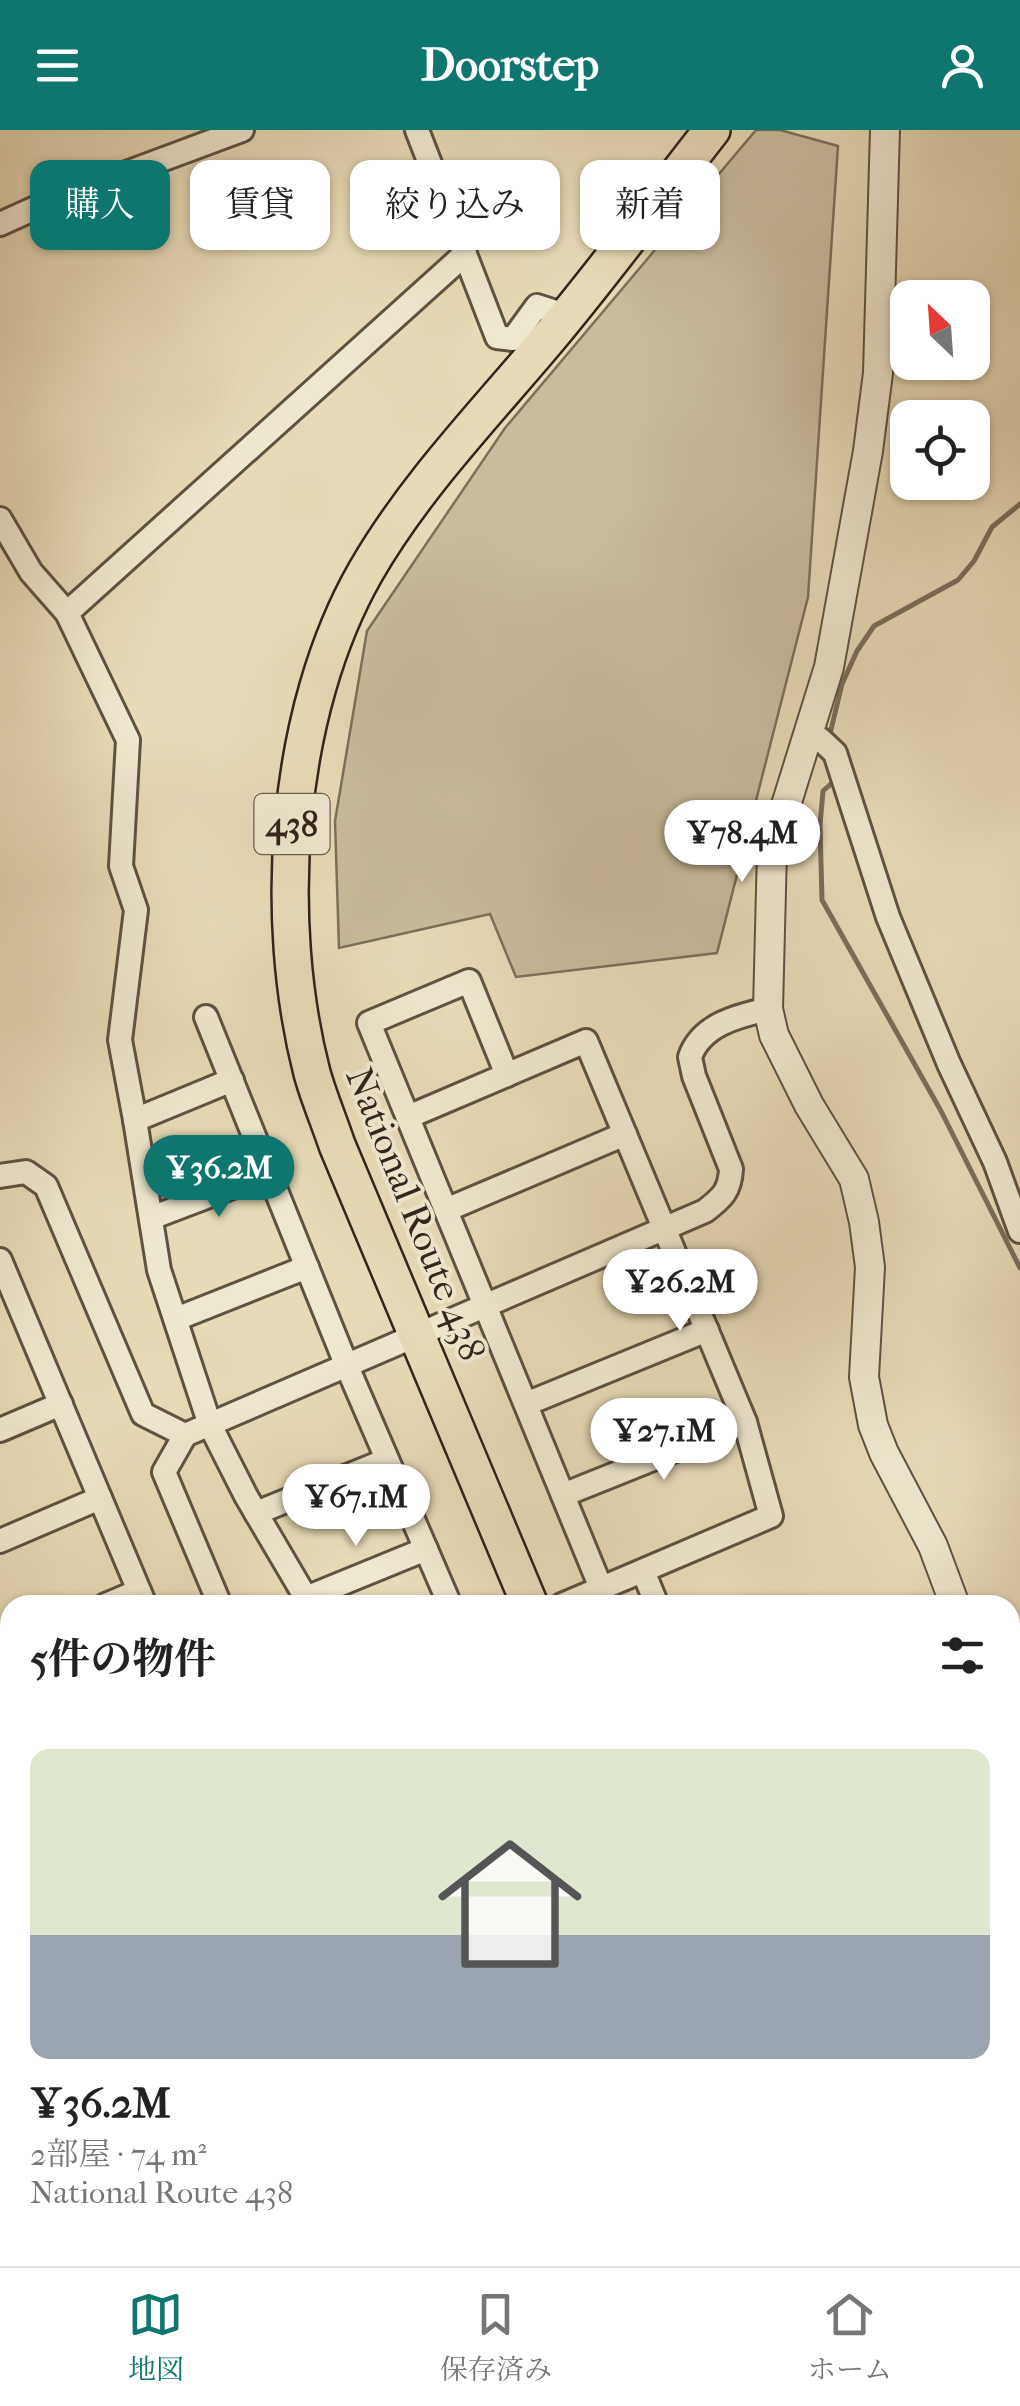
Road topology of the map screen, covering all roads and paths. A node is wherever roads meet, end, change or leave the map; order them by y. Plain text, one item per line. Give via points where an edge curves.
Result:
1 (242, 130) edge
2 (417, 130) edge
3 (712, 130) edge
4 (885, 130) edge
5 (0, 224) edge
6 (465, 254) junction
7 (568, 316) junction
8 (0, 519) edge
9 (67, 613) junction
10 (820, 741) junction
11 (768, 1009) junction
12 (206, 1017) dead end
13 (508, 1075) junction
14 (232, 1080) junction
15 (408, 1118) junction
16 (135, 1120) junction
17 (625, 1134) junction
18 (269, 1173) junction
19 (0, 1176) edge
20 (446, 1210) junction
21 (151, 1218) junction
22 (664, 1228) junction
23 (1020, 1231) edge
24 (0, 1260) edge
25 (307, 1267) junction
26 (486, 1305) junction
27 (11, 1316) edge
28 (176, 1319) junction
29 (706, 1330) junction
30 (418, 1334) junction
31 (346, 1364) junction
32 (61, 1404) junction
33 (526, 1404) junction
34 (745, 1422) junction
35 (210, 1424) junction
36 (0, 1430) edge
37 (185, 1435) junction
38 (388, 1460) junction
39 (563, 1495) junction
40 (100, 1498) junction
41 (256, 1513) junction
42 (0, 1540) edge
43 (426, 1549) junction
44 (643, 1571) junction
45 (601, 1588) junction
46 (141, 1595) edge
47 (216, 1595) edge
48 (302, 1595) edge
49 (322, 1595) edge
50 (446, 1595) edge
51 (526, 1595) edge
52 (585, 1595) edge
53 (653, 1595) edge
54 (947, 1595) edge

1 - 5 street
2 - 6 street
3 - 7 highway, National Route 438 / 438
4 - 10 street via 876,393
6 - 7 street via 497,337 513,339 537,306
6 - 9 street
7 - 30 highway, National Route 438 / 438 via 434,474 364,574 317,694 293,809 292,938 313,1075
8 - 9 street via 31,572
9 - 16 street via 128,740 121,866 136,910 120,1040
10 - 11 street via 772,850
10 - 23 street via 842,771 888,917
11 - 22 street via 716,1027 694,1044 694,1076 731,1168 730,1184 705,1211
11 - 54 street via 800,1088 854,1179 870,1267 864,1377 873,1425
12 - 14 street
13 - 15 street
13 - 15 street via 468,981 369,1023
13 - 17 street via 586,1041
14 - 16 street
14 - 18 street
15 - 20 street
16 - 21 street
17 - 20 street
17 - 22 street
18 - 21 street
18 - 25 street
19 - 37 street via 26,1172 46,1186 143,1414
20 - 26 street
21 - 28 street
22 - 26 street
22 - 29 street
24 - 27 street
25 - 28 street
25 - 31 street
26 - 30 street
26 - 33 street
27 - 32 street
28 - 35 street
29 - 33 street
29 - 34 street
30 - 31 street
30 - 51 highway, National Route 438 / 438
31 - 35 street
31 - 38 street
32 - 36 street
32 - 40 street
33 - 39 street
34 - 39 street
34 - 44 street via 772,1516
35 - 37 street
35 - 41 street
37 - 47 street via 164,1472
38 - 41 street
38 - 43 street
39 - 45 street
40 - 42 street
40 - 46 street
41 - 48 street
43 - 49 street
43 - 50 street
44 - 45 street
44 - 53 street
45 - 52 street

